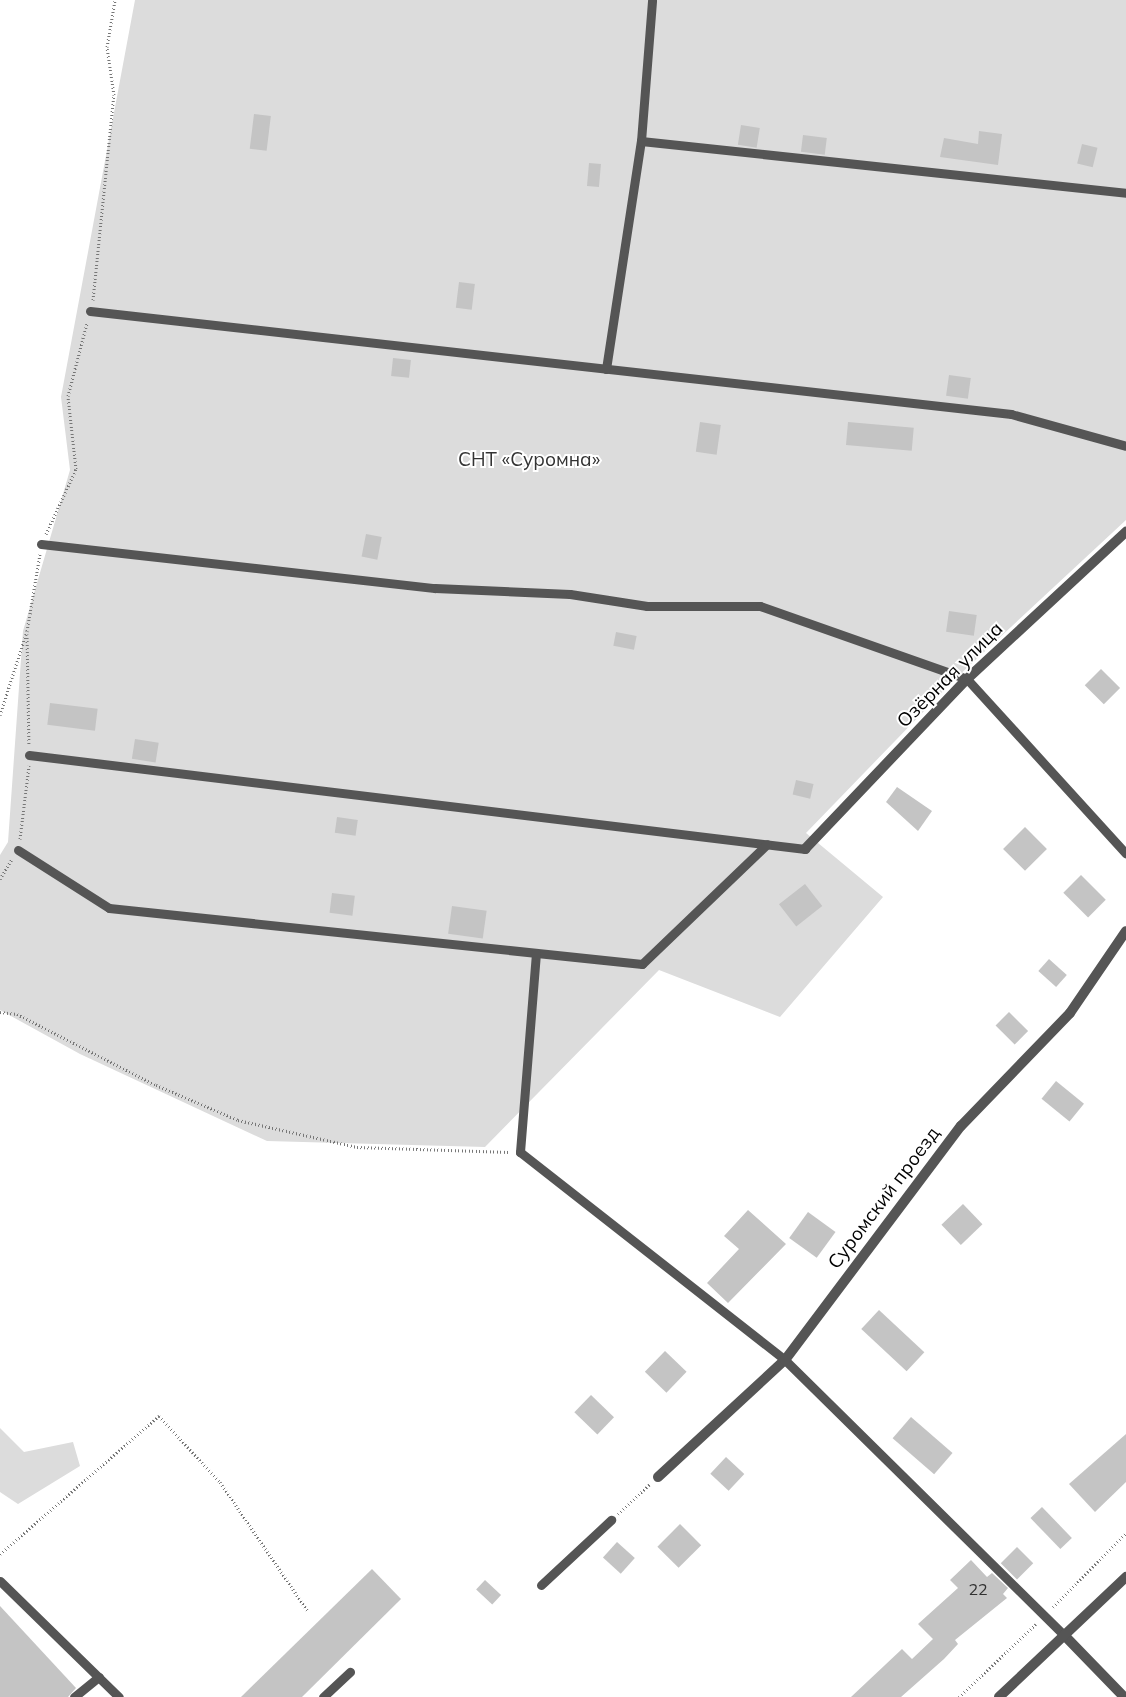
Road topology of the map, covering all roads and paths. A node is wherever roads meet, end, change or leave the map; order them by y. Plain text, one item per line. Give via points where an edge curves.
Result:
1 (114, 0) edge
2 (652, 0) edge
3 (641, 141) junction
4 (1126, 193) edge
5 (90, 311) junction
6 (606, 369) junction
7 (1126, 446) edge
8 (1126, 532) edge
9 (41, 544) junction
10 (27, 631) junction
11 (967, 679) junction
12 (0, 714) edge
13 (29, 755) junction
14 (768, 844) junction
15 (804, 849) joint
16 (18, 850) junction
17 (1126, 854) edge
18 (0, 880) edge
19 (1126, 931) edge
20 (536, 953) junction
21 (0, 1012) edge
22 (520, 1152) junction
23 (785, 1360) junction
24 (658, 1477) joint
25 (611, 1520) joint
26 (0, 1554) edge
27 (1126, 1577) edge
28 (0, 1581) edge
29 (541, 1585) dead end
30 (0, 1592) edge
31 (15, 1594) junction
32 (307, 1610) dead end
33 (1064, 1636) junction
34 (350, 1672) dead end
35 (99, 1676) junction
36 (74, 1697) edge
37 (119, 1697) edge
38 (323, 1697) edge
39 (999, 1697) edge
40 (1124, 1697) edge

1 - 5 path via 107,47 113,105 98,282
2 - 3 lane
3 - 4 lane
3 - 6 lane
5 - 6 lane
5 - 9 path via 68,396 76,469
6 - 7 lane via 1011,414
8 - 11 street, Озёрная улица
9 - 10 path
9 - 11 lane via 435,588 570,594 647,606 760,606
10 - 12 path
10 - 13 path
11 - 15 street, Озёрная улица
11 - 17 lane
13 - 14 lane
13 - 16 path
14 - 15 lane
14 - 20 lane via 642,964
16 - 18 path
16 - 20 lane via 109,908
19 - 23 street, Суромский проезд via 1070,1013 961,1126
20 - 22 lane
21 - 22 path via 17,1014 156,1085 238,1120 357,1147
22 - 23 lane
23 - 24 street, Суромский проезд
23 - 33 lane
24 - 25 path
25 - 29 lane
26 - 32 path via 159,1416 220,1482
27 - 33 street
28 - 31 lane
30 - 31 lane
31 - 35 lane
33 - 39 street
33 - 40 street
34 - 38 lane
35 - 36 lane
35 - 37 lane

